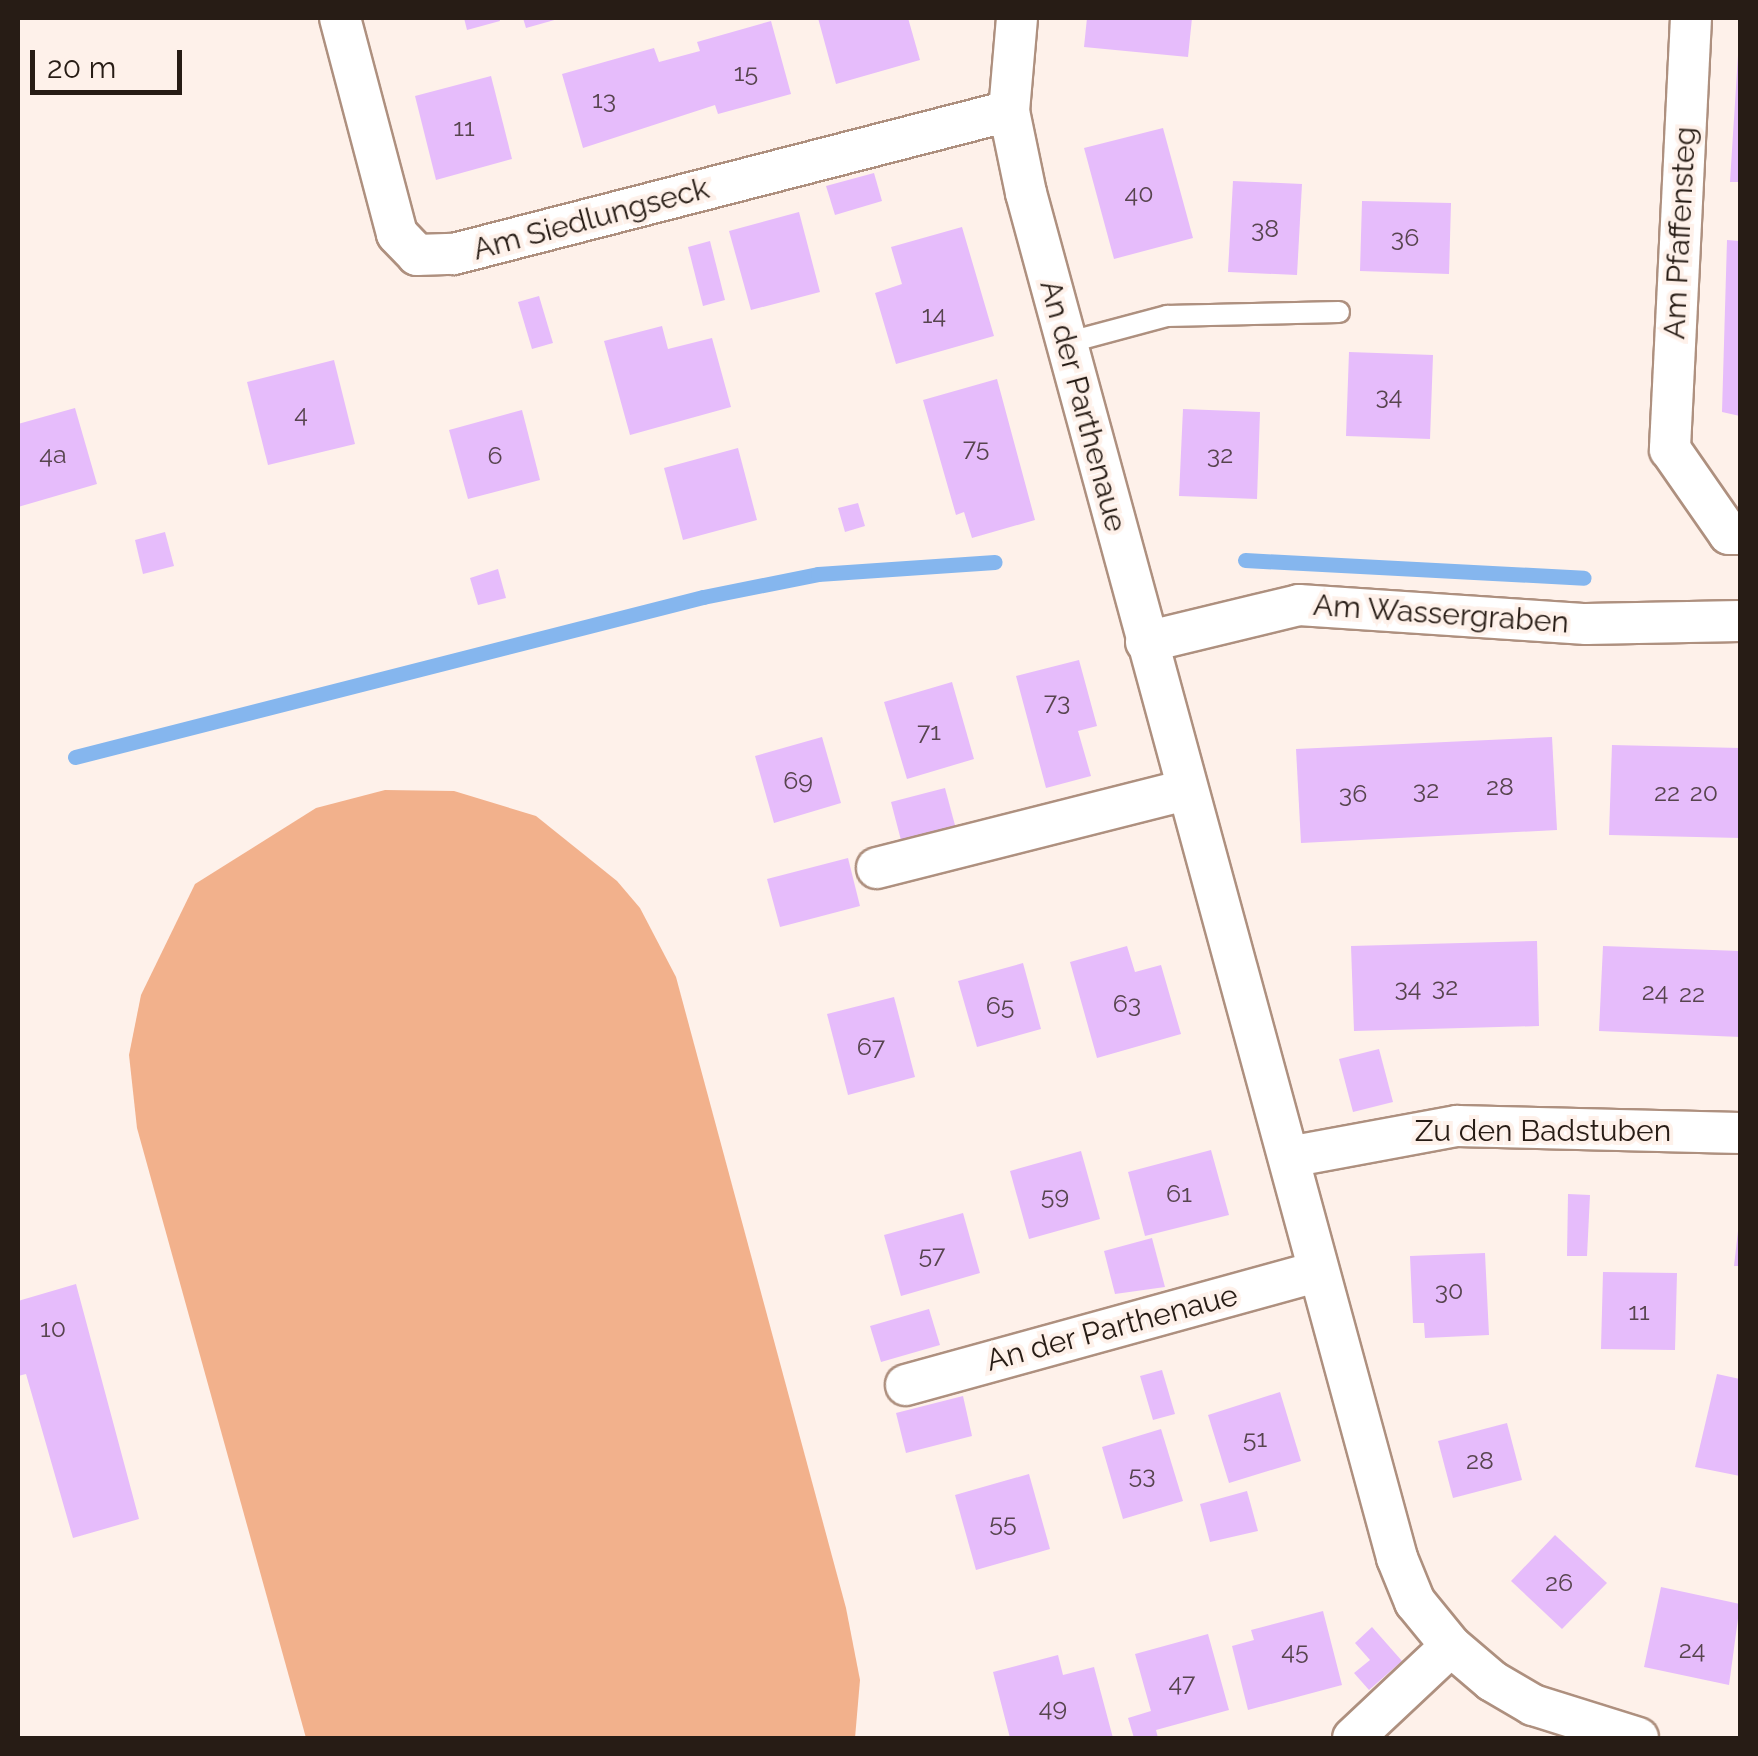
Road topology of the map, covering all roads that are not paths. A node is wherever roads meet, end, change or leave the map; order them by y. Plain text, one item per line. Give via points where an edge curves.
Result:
1 (340, 18) edge
2 (1018, 18) edge
3 (1691, 18) edge
4 (1009, 111) junction
5 (1338, 312) dead end
6 (1066, 343) junction
7 (1740, 534) edge
8 (1740, 621) edge
9 (1146, 642) junction
10 (1186, 790) junction
11 (876, 868) dead end
12 (1740, 1133) edge
13 (1289, 1157) junction
14 (1318, 1272) junction
15 (906, 1385) dead end
16 (1451, 1646) junction
17 (1354, 1738) edge
18 (1638, 1738) edge

1 - 4 street, Am Siedlungseck via 397,234 416,255 454,254
2 - 4 street, An der Parthenaue
3 - 7 street, Am Pfaffensteg via 1670,450 1729,534
4 - 6 street, An der Parthenaue
5 - 6 lane via 1167,316
6 - 9 street, An der Parthenaue
8 - 9 street, Am Wassergraben via 1586,624 1299,605
9 - 10 street, An der Parthenaue
10 - 11 street
10 - 13 street, An der Parthenaue
12 - 13 street, Zu den Badstuben via 1456,1126
13 - 14 street, An der Parthenaue
14 - 15 street, An der Parthenaue
14 - 16 street, An der Parthenaue via 1397,1558 1415,1602
16 - 17 street
16 - 18 street, An der Parthenaue via 1533,1706

